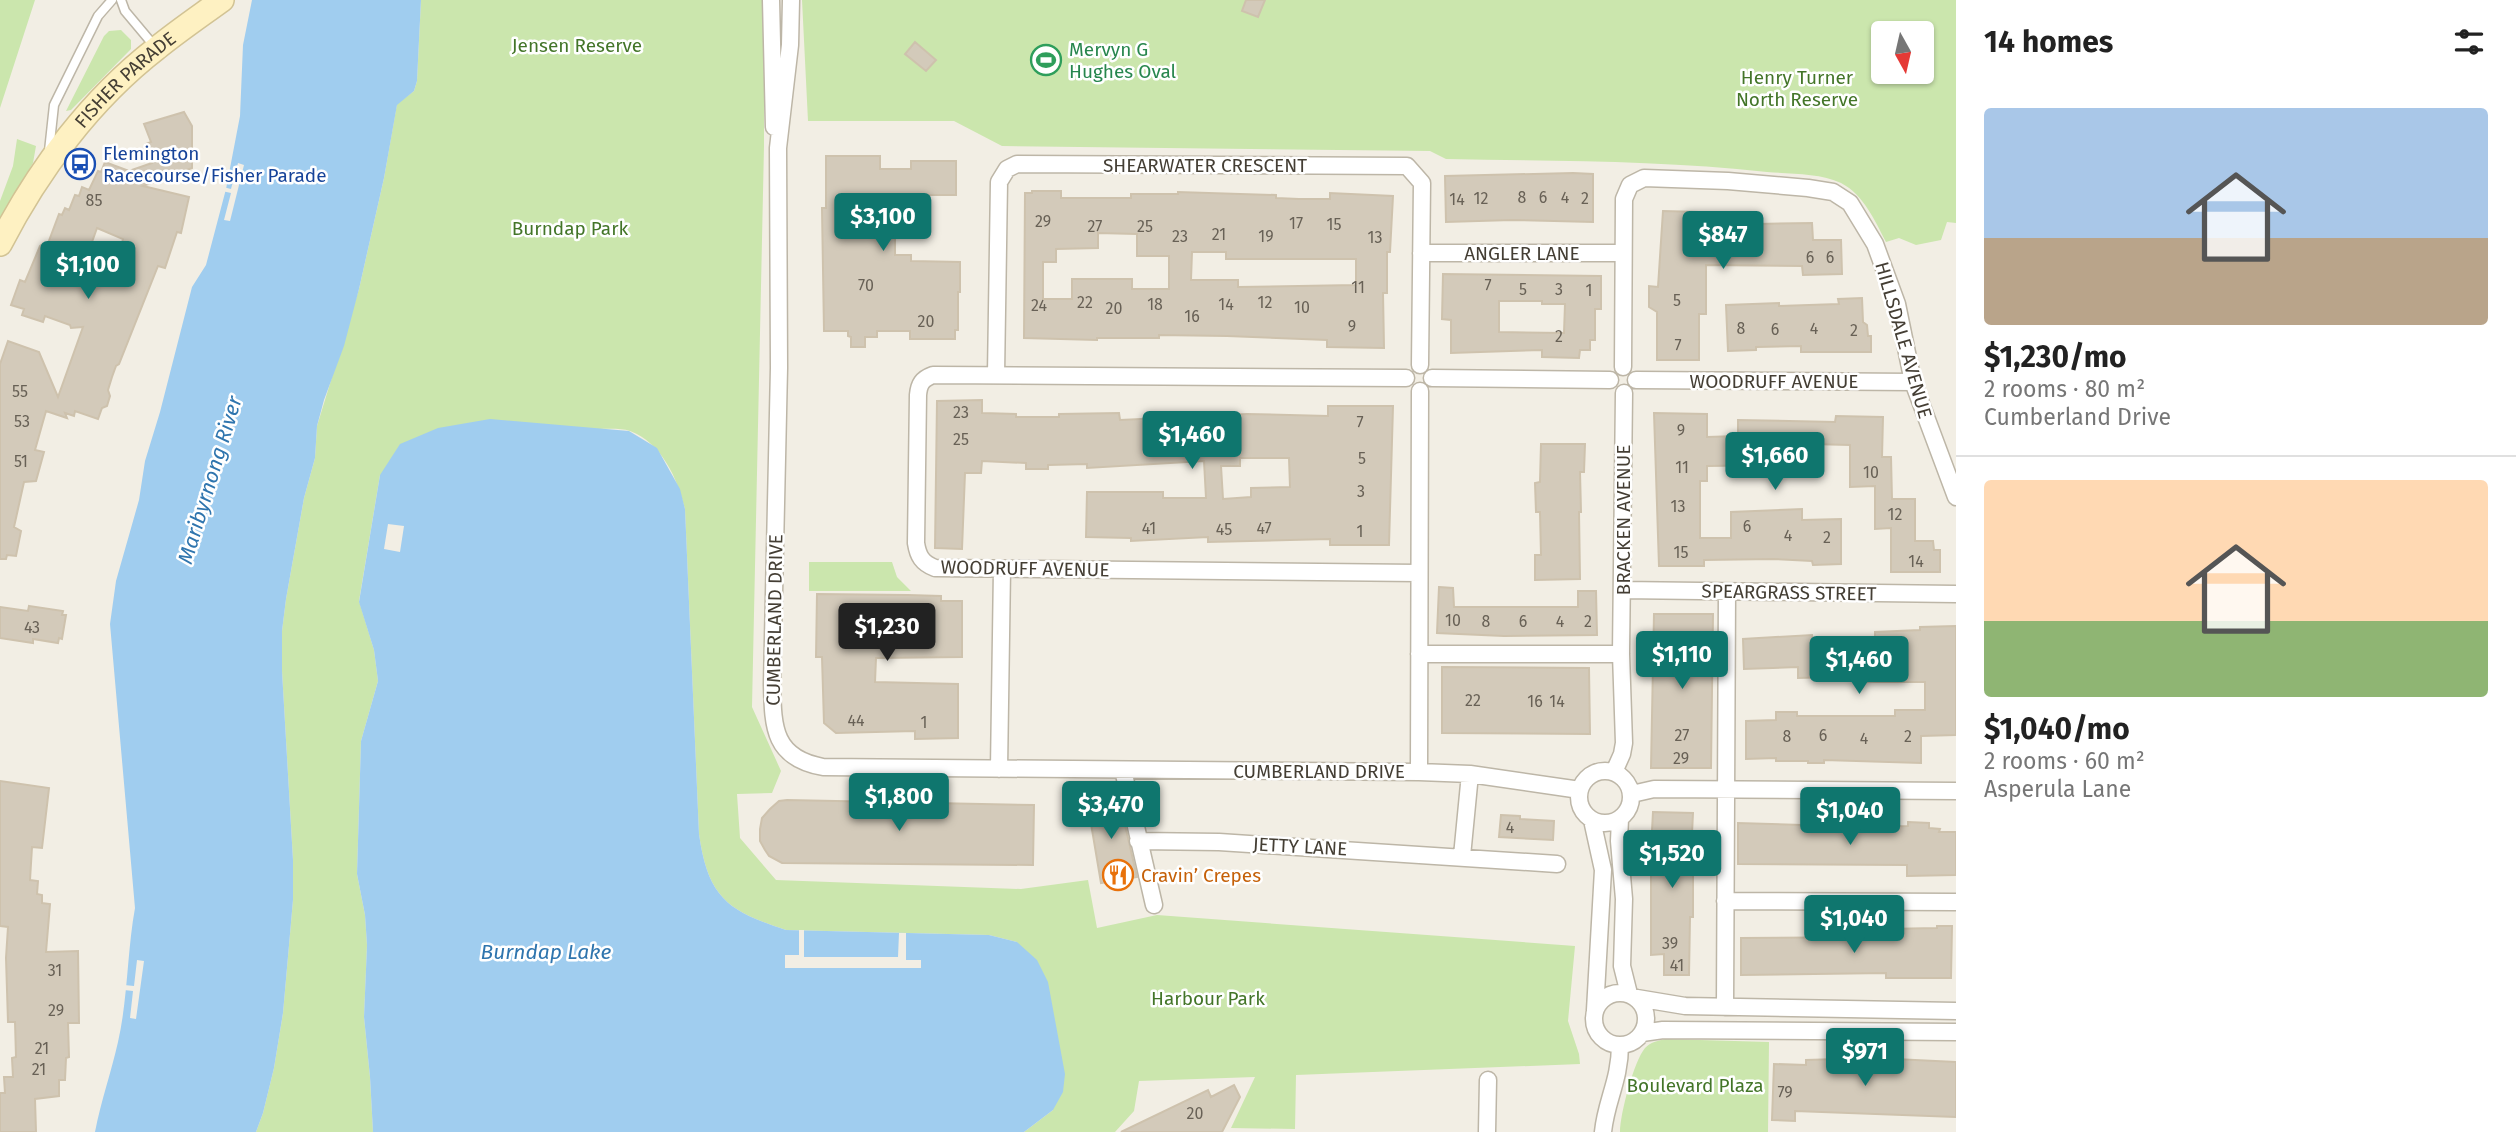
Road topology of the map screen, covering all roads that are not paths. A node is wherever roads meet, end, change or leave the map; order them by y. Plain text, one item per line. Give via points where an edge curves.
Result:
1 (112, 0) edge
2 (121, 0) edge
3 (222, 0) edge
4 (771, 0) edge
5 (791, 0) edge
6 (156, 48) junction
7 (778, 148) junction
8 (47, 164) junction
9 (0, 244) edge
10 (1421, 253) junction
11 (1623, 253) junction
12 (1420, 365) junction
13 (1623, 367) junction
14 (996, 375) junction
15 (1432, 378) junction
16 (1406, 379) junction
17 (1610, 380) junction
18 (1636, 380) junction
19 (1913, 382) junction
20 (1420, 391) junction
21 (1624, 393) junction
22 (1956, 497) edge
23 (1002, 569) junction
24 (1419, 573) junction
25 (1622, 590) junction
26 (1727, 592) junction
27 (1956, 594) edge
28 (1419, 654) junction
29 (1621, 654) junction
30 (999, 769) junction
31 (1123, 770) junction
32 (1419, 772) junction
33 (1614, 772) junction
34 (1470, 774) junction
35 (1726, 789) junction
36 (1580, 790) junction
37 (1956, 791) edge
38 (1632, 794) junction
39 (1620, 819) junction
40 (1592, 820) junction
41 (1138, 841) junction
42 (1462, 856) junction
43 (1557, 864) dead end
44 (1725, 901) junction
45 (1956, 902) edge
46 (1154, 905) dead end
47 (1633, 996) junction
48 (1725, 1007) junction
49 (1595, 1010) junction
50 (1956, 1012) edge
51 (1956, 1032) edge
52 (1642, 1033) junction
53 (1620, 1045) junction
54 (1488, 1080) dead end
55 (1487, 1132) edge
56 (1603, 1132) edge

1 - 8 lane via 97,16 54,105
2 - 6 lane
3 - 6 main road, FISHER PARADE
4 - 7 street, CUMBERLAND DRIVE
5 - 7 street, CUMBERLAND DRIVE
6 - 8 main road, FISHER PARADE via 101,100
7 - 30 street, CUMBERLAND DRIVE via 772,721 778,739 804,764 823,767
8 - 9 main road, FISHER PARADE
10 - 11 street, ANGLER LANE
10 - 12 street, SHEARWATER CRESCENT
10 - 14 street, SHEARWATER CRESCENT via 1422,183 1407,166 1017,164 1007,169 999,182
11 - 13 street
11 - 19 street, HILLSDALE AVENUE via 1624,199 1630,186 1644,178 1833,192 1850,203 1875,244 1897,304
12 - 15 street
12 - 16 street via 1409,370
13 - 17 street via 1616,369
13 - 18 street via 1632,370
14 - 16 street, WOODRUFF AVENUE
14 - 23 street, WOODRUFF AVENUE via 933,375 919,386 916,542 920,559 935,568
15 - 17 street
15 - 20 street
16 - 20 street via 1411,388
17 - 21 street via 1615,390
18 - 19 street, WOODRUFF AVENUE
18 - 21 street
19 - 22 street, HILLSDALE AVENUE
20 - 24 street
21 - 25 street, BRACKEN AVENUE
23 - 24 street, WOODRUFF AVENUE
23 - 30 street
24 - 28 street
25 - 26 street, SPEARGRASS STREET
25 - 29 street, BRACKEN AVENUE
26 - 27 street, SPEARGRASS STREET
26 - 35 street
28 - 29 street
28 - 32 street
29 - 33 street, BRACKEN AVENUE via 1624,743
30 - 31 street, CUMBERLAND DRIVE
31 - 32 street, CUMBERLAND DRIVE
31 - 41 street
32 - 34 street, CUMBERLAND DRIVE
33 - 36 street via 1592,774
33 - 38 street via 1628,783
34 - 36 street, CUMBERLAND DRIVE
34 - 42 street
35 - 37 street
35 - 38 street via 1654,789
35 - 44 street
36 - 40 street via 1580,806
38 - 39 street via 1628,812
39 - 40 street via 1602,824
39 - 47 street via 1622,967
40 - 49 street via 1603,870
41 - 42 street, JETTY LANE
41 - 46 street
42 - 43 street, JETTY LANE
44 - 45 street
44 - 48 street
47 - 48 street via 1685,1006
47 - 49 street via 1620,992 1606,996
47 - 52 street via 1646,1015
48 - 50 street
49 - 53 street via 1597,1032
51 - 52 street
52 - 53 street
53 - 56 street via 1617,1081
54 - 55 street

